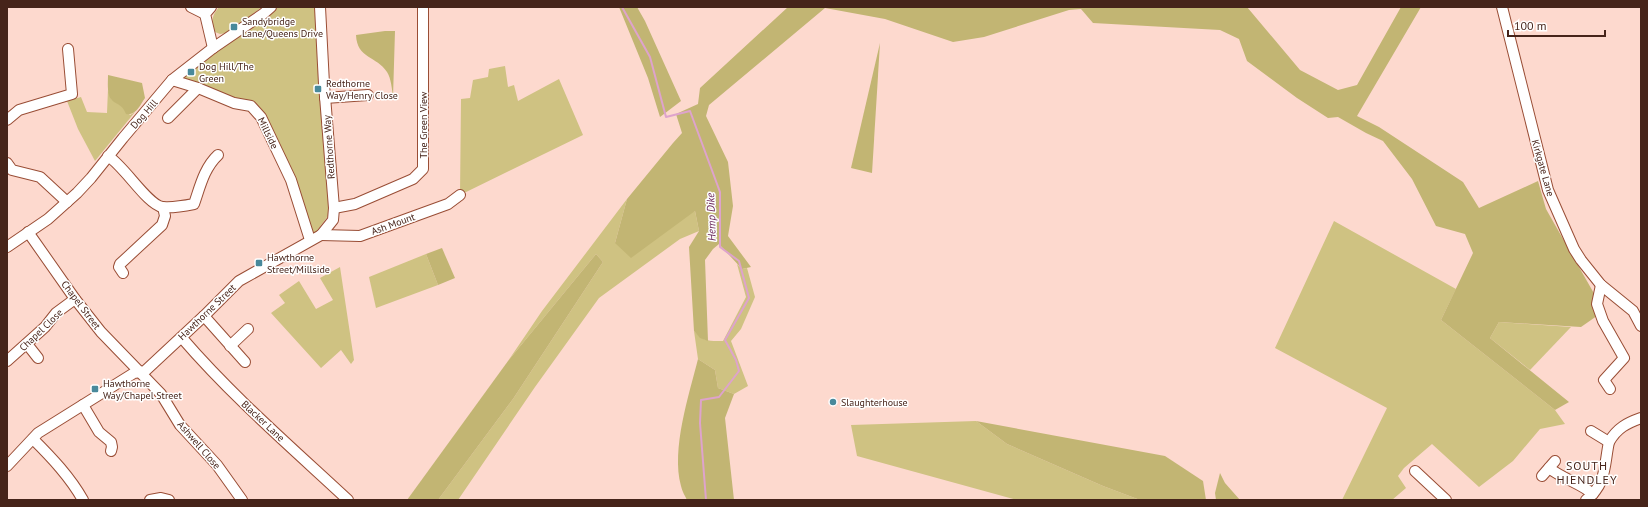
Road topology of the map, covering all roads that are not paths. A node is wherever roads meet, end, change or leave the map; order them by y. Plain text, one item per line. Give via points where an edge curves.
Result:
1 (191, 7) edge
2 (271, 7) edge
3 (423, 7) edge
4 (1502, 7) edge
5 (324, 8) edge
6 (208, 11) edge
7 (212, 48) junction
8 (68, 49) dead end
9 (172, 80) junction
10 (198, 88) junction
11 (368, 95) dead end
12 (325, 98) junction
13 (168, 118) dead end
14 (7, 120) edge
15 (218, 155) dead end
16 (108, 156) junction
17 (7, 163) edge
18 (460, 195) dead end
19 (67, 202) junction
20 (163, 207) junction
21 (334, 208) junction
22 (28, 232) junction
23 (321, 235) junction
24 (310, 240) junction
25 (7, 247) edge
26 (123, 273) dead end
27 (1601, 285) junction
28 (75, 299) junction
29 (1637, 310) edge
30 (204, 316) junction
31 (1641, 326) edge
32 (248, 329) dead end
33 (182, 338) junction
34 (27, 344) junction
35 (230, 346) junction
36 (38, 358) dead end
37 (7, 361) edge
38 (245, 362) dead end
39 (140, 373) junction
40 (1610, 389) dead end
41 (83, 405) junction
42 (1641, 418) edge
43 (1591, 431) dead end
44 (33, 439) junction
45 (1609, 442) junction
46 (111, 451) dead end
47 (7, 466) edge
48 (1415, 471) dead end
49 (1542, 476) dead end
50 (1589, 498) edge
51 (83, 500) edge
52 (150, 500) edge
53 (169, 500) edge
54 (242, 500) edge
55 (348, 500) edge
56 (1446, 500) edge

1 - 6 street
2 - 7 street, Dog Hill
3 - 21 street, The Green View via 423,169 412,179 355,204
4 - 27 street, Kirkgate Lane via 1548,190 1574,249
5 - 12 street, Redthorne Way
6 - 7 street
7 - 9 street, Dog Hill
8 - 14 street via 76,93 19,110
9 - 10 street, Millside
9 - 16 street, Dog Hill
10 - 13 street
10 - 24 street, Millside via 256,110 291,180
11 - 12 street
12 - 21 street, Redthorne Way
15 - 20 street via 205,172 194,204
16 - 19 street, Dog Hill
16 - 20 street via 119,164 154,203
17 - 19 street via 12,170 40,177
18 - 23 street, Ash Mount via 448,204 360,236
19 - 22 street, Dog Hill
20 - 26 street via 165,216 162,226 120,264
21 - 23 street, Redthorne Way via 333,220
22 - 25 street, Dog Hill
22 - 28 street, Chapel Street
23 - 24 street, Hawthorne Street
24 - 30 street, Hawthorne Street via 239,281
27 - 29 street, Kirkgate Lane
27 - 40 street via 1597,304 1603,321 1624,358 1604,380
28 - 34 street, Chapel Close via 56,314
28 - 39 street, Chapel Street via 101,332
29 - 31 street, Kirkgate Lane
30 - 33 street, Hawthorne Street
30 - 35 street
32 - 35 street
33 - 39 street, Hawthorne Street
33 - 55 street, Blacker Lane via 208,369
34 - 36 street
34 - 37 street, Chapel Close
35 - 38 street
39 - 41 street, Hawthorne Street via 134,373
39 - 54 street, Ashwell Close via 161,394 180,425 217,464
41 - 44 street, Hawthorne Street via 38,433
41 - 46 street via 99,432 111,442
42 - 45 street via 1620,428
43 - 45 street
44 - 47 street, Hawthorne Street
44 - 51 street via 75,485
45 - 50 street via 1605,473
48 - 56 street
49 - 50 street via 1552,465 1563,477 1586,488
52 - 53 street

